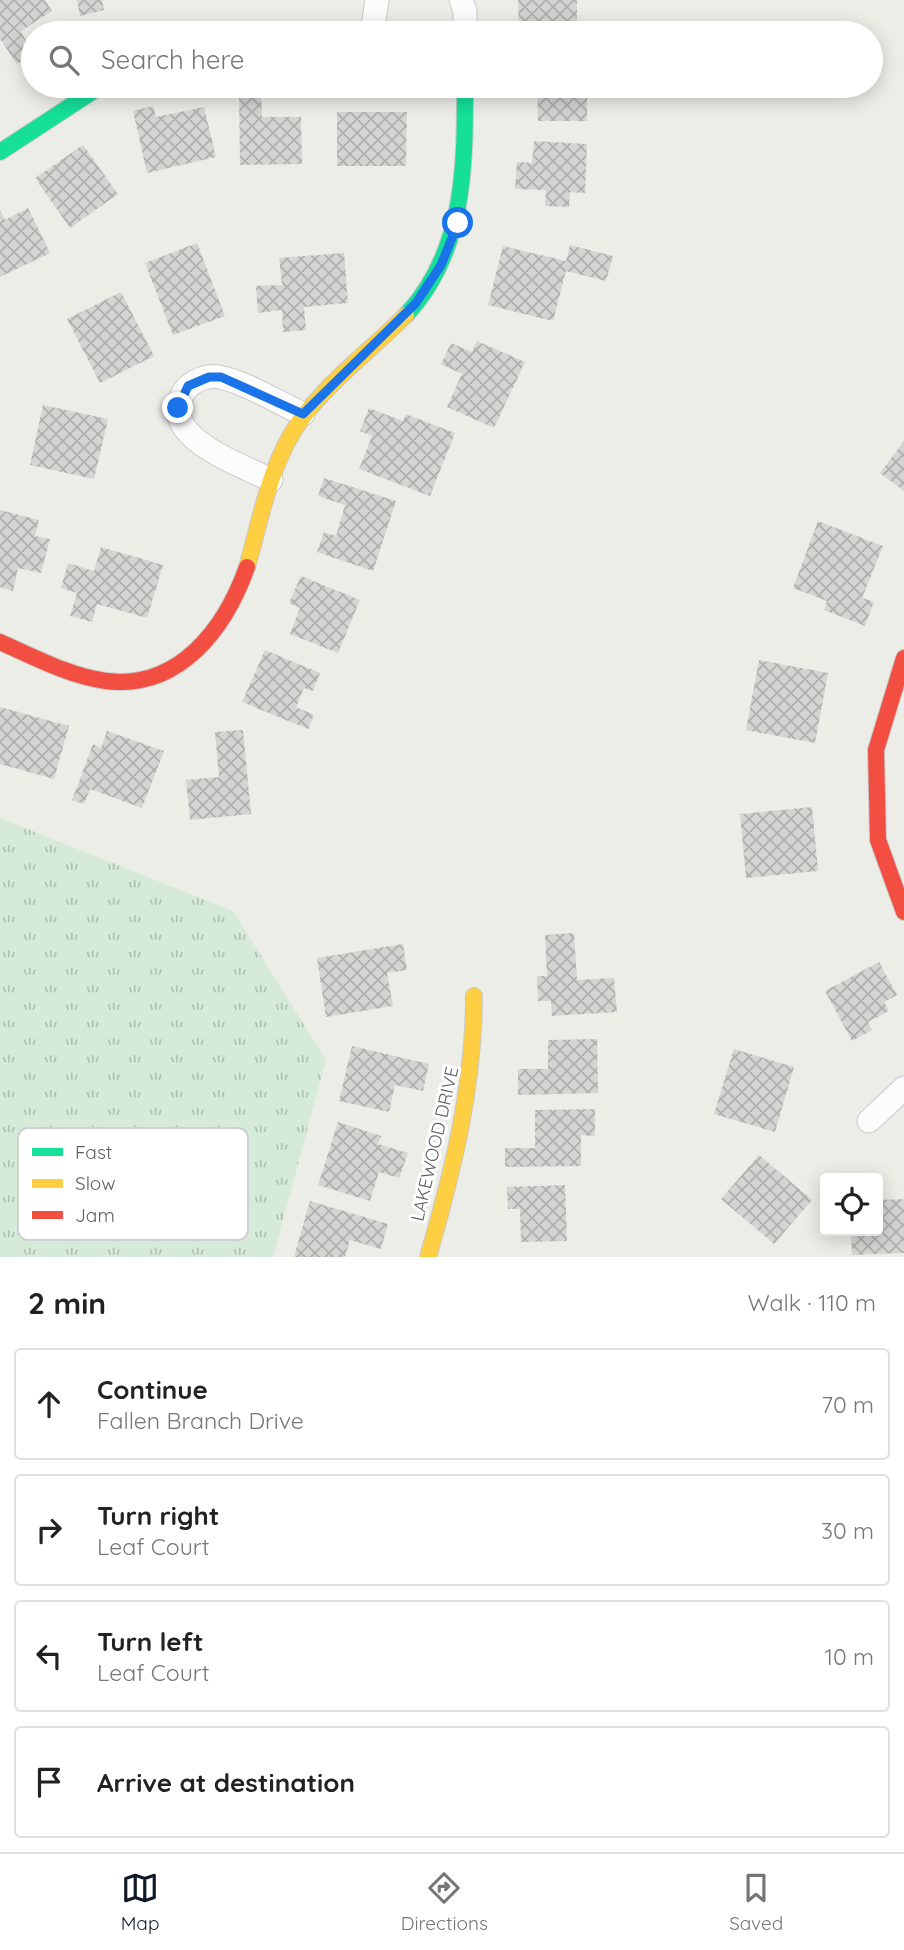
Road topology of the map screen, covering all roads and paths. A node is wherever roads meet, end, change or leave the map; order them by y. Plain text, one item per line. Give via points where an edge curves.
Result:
1 (376, 0) edge
2 (461, 0) edge
3 (373, 21) edge
4 (465, 21) edge
5 (83, 98) edge
6 (465, 98) edge
7 (0, 152) edge
8 (303, 414) junction
9 (271, 480) junction
10 (0, 642) edge
11 (904, 658) edge
12 (904, 912) edge
13 (474, 996) dead end
14 (904, 1088) edge
15 (869, 1122) dead end
16 (428, 1257) edge

1 - 3 street
2 - 4 street
5 - 7 street
6 - 8 street via 466,178 458,223 441,265 416,303
8 - 9 street
8 - 9 street via 221,377 198,380 181,396 179,419 192,439
9 - 10 street via 239,590 225,620 203,648 171,670 123,682 88,679
11 - 12 street via 876,750 878,840
13 - 16 street, LAKEWOOD DRIVE via 467,1096
14 - 15 street

